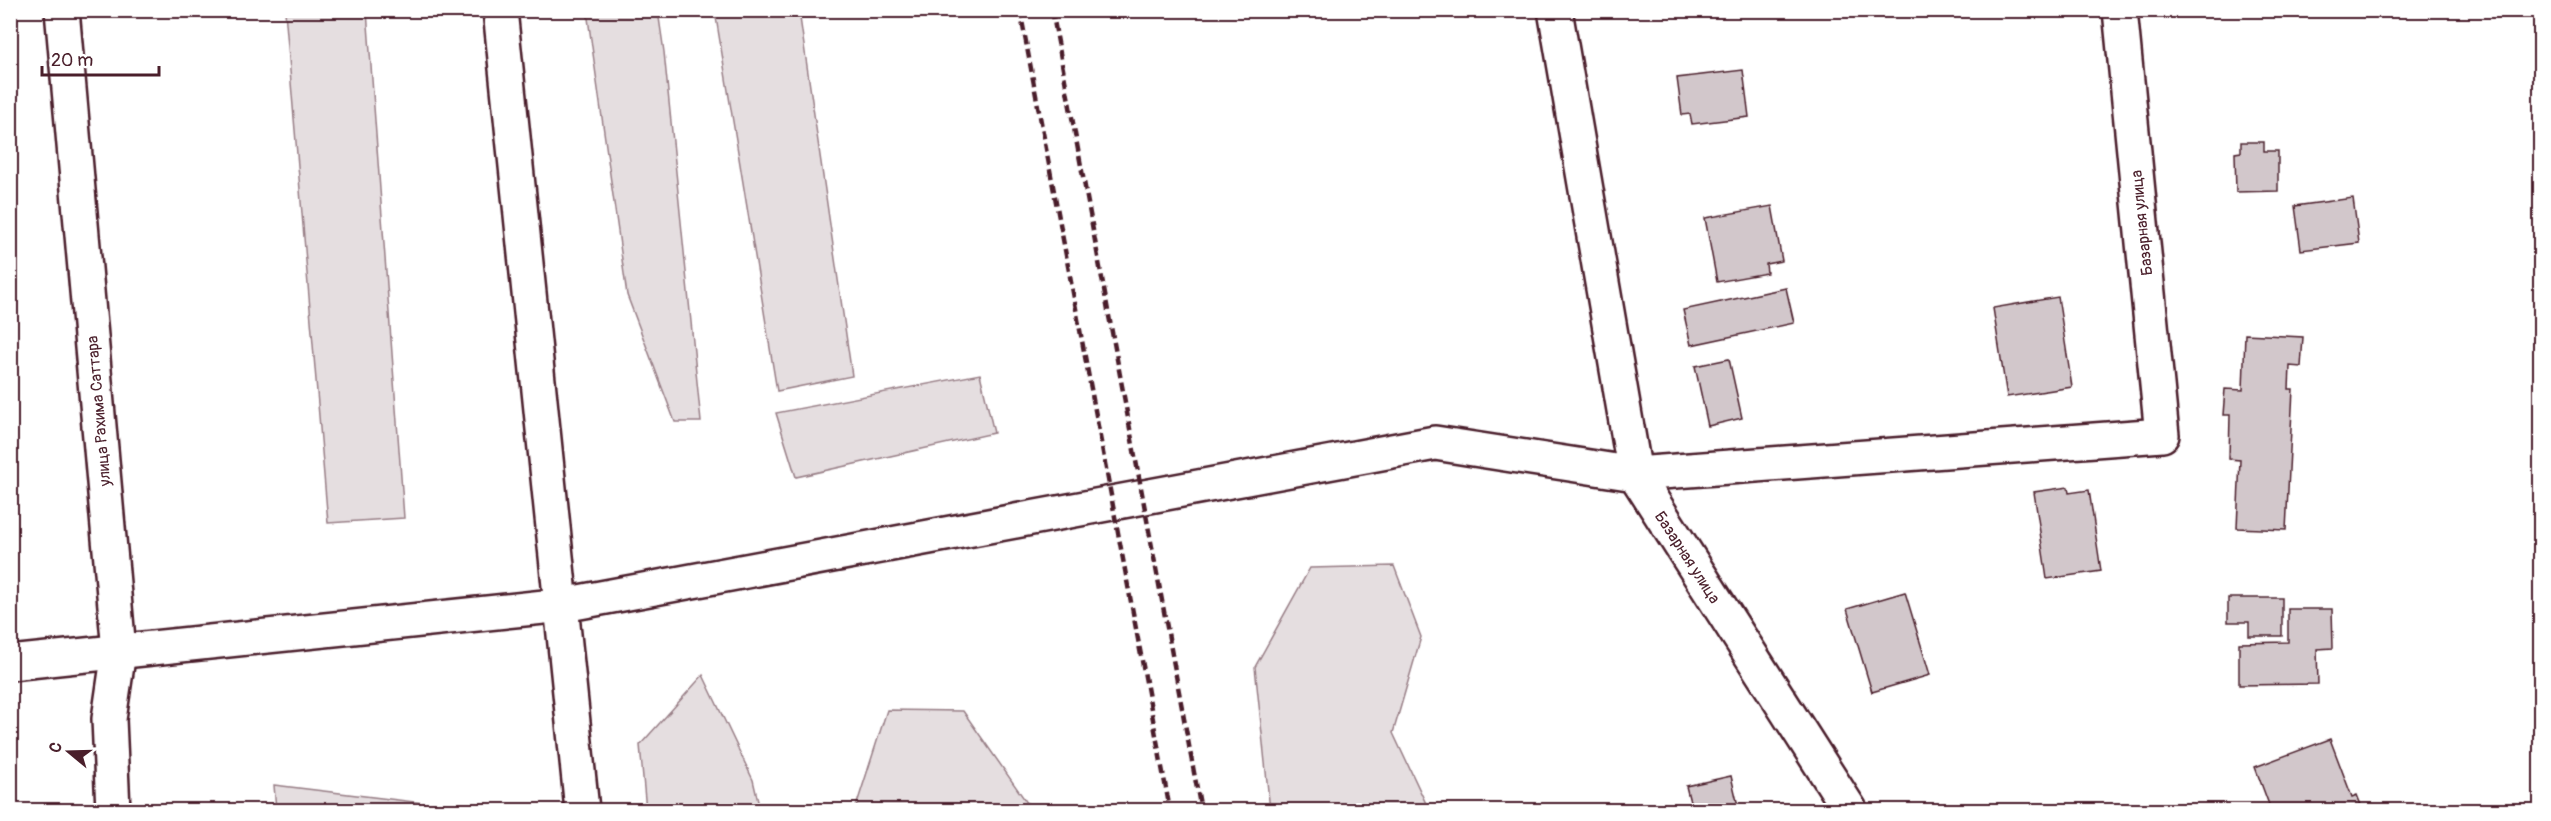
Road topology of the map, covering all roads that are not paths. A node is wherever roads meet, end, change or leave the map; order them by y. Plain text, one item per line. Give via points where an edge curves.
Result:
1 (62, 10) edge
2 (500, 10) edge
3 (1555, 10) edge
4 (2120, 10) edge
5 (1635, 474) junction
6 (562, 605) junction
7 (119, 651) junction
8 (10, 663) edge
9 (112, 810) edge
10 (582, 810) edge
11 (1850, 810) edge

1 - 7 street, улица Рахима Саттара
2 - 6 street
3 - 5 street
4 - 5 street, Базарная улица via 2162,435
5 - 6 street via 1435,443
5 - 11 street, Базарная улица
6 - 7 street
6 - 10 street
7 - 8 street
7 - 9 street, улица Рахима Саттара via 109,719

